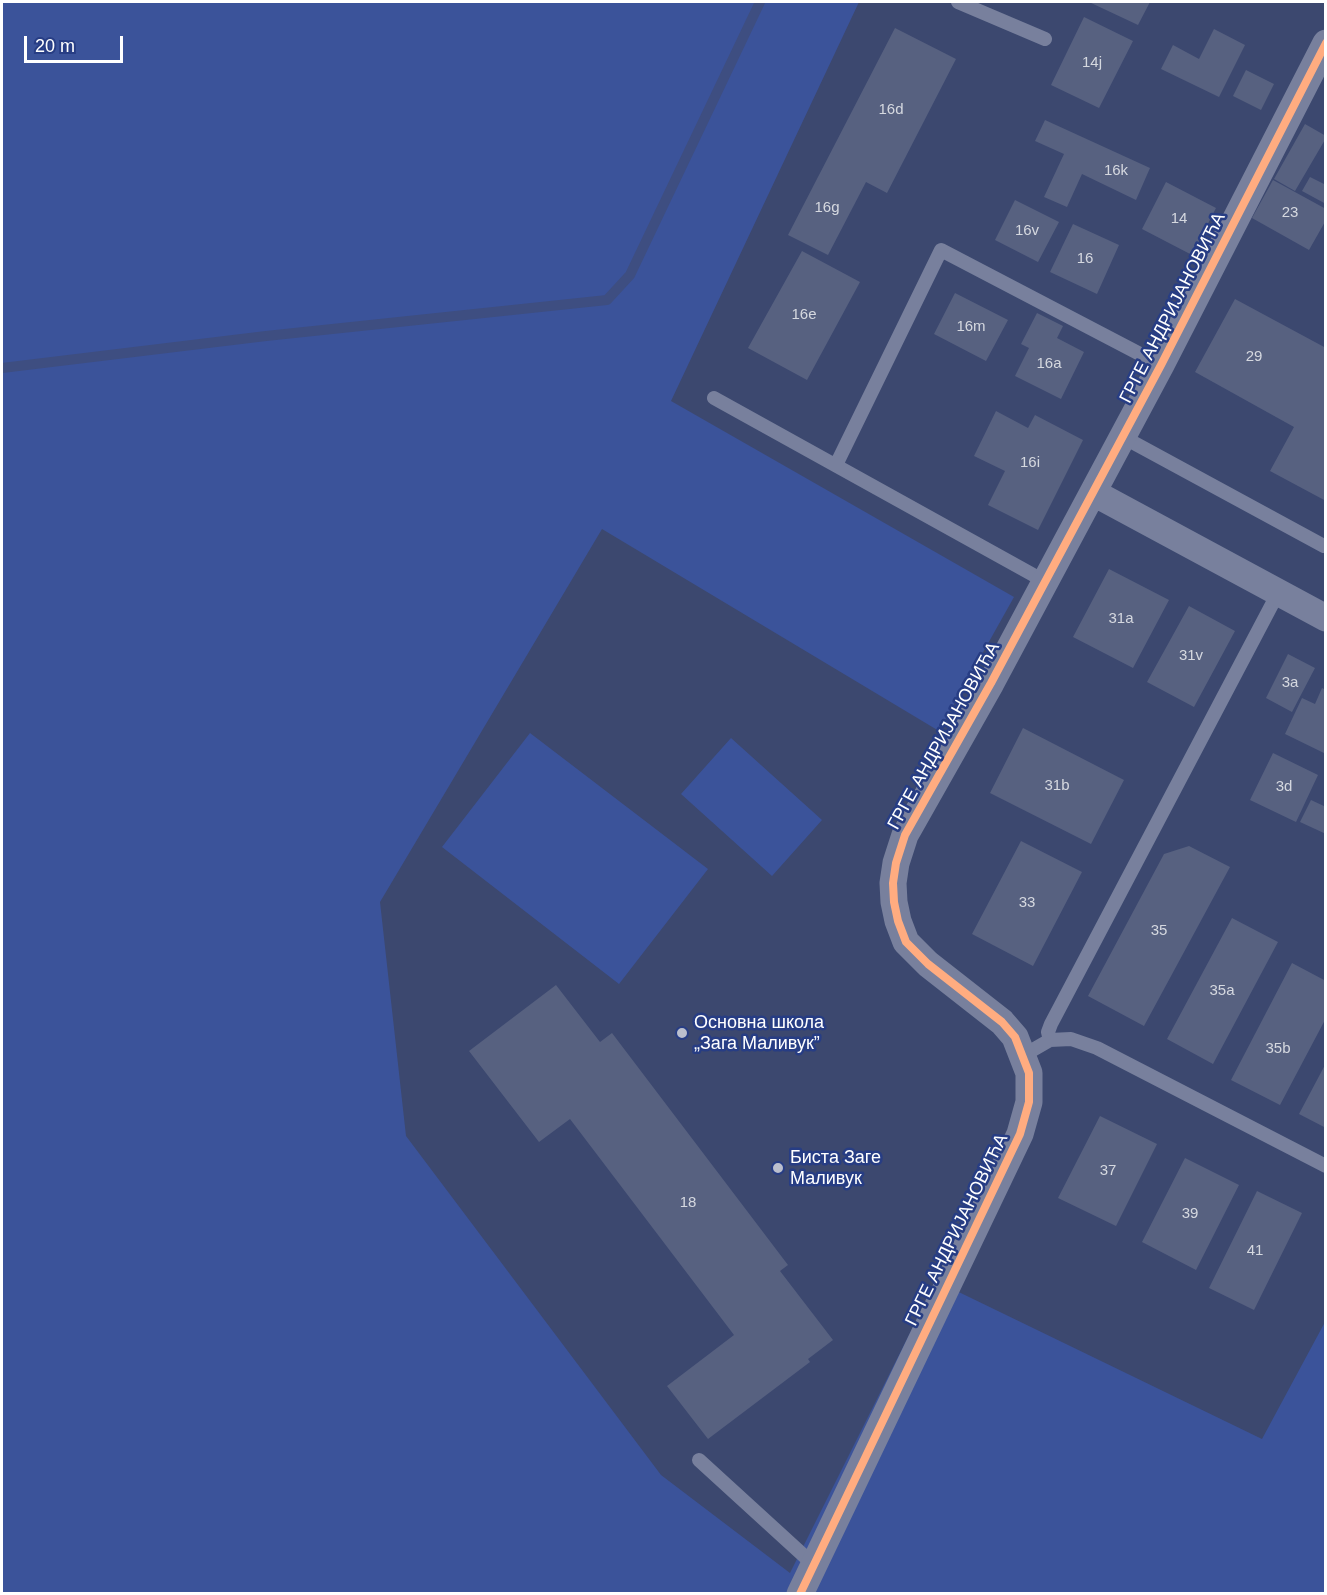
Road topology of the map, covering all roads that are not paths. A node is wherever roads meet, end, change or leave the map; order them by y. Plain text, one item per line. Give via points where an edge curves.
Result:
1 (958, 2) edge
2 (1045, 39) dead end
3 (1326, 44) edge
4 (1161, 365) junction
5 (714, 398) dead end
6 (1123, 437) junction
7 (836, 465) junction
8 (1094, 492) junction
9 (1324, 546) dead end
10 (1046, 582) junction
11 (1278, 593) junction
12 (1326, 618) edge
13 (1050, 1040) junction
14 (1024, 1055) junction
15 (1326, 1166) edge
16 (699, 1460) dead end
17 (814, 1565) junction
18 (800, 1593) edge

1 - 2 lane
3 - 4 street, ГРГЕ АНДРИЈАНОВИЋА
4 - 6 street, ГРГЕ АНДРИЈАНОВИЋА
4 - 7 lane via 941,250
5 - 7 lane
6 - 8 street, ГРГЕ АНДРИЈАНОВИЋА
6 - 9 lane
7 - 10 lane
8 - 10 street, ГРГЕ АНДРИЈАНОВИЋА
8 - 11 street
10 - 14 street, ГРГЕ АНДРИЈАНОВИЋА via 905,835 893,883 898,921 906,942 1002,1022
11 - 12 street
11 - 13 lane via 1051,1024
13 - 14 lane
13 - 15 lane via 1071,1039 1097,1048
14 - 17 street, ГРГЕ АНДРИЈАНОВИЋА via 1029,1073 1029,1102 1020,1134
16 - 17 lane
17 - 18 street, ГРГЕ АНДРИЈАНОВИЋА

